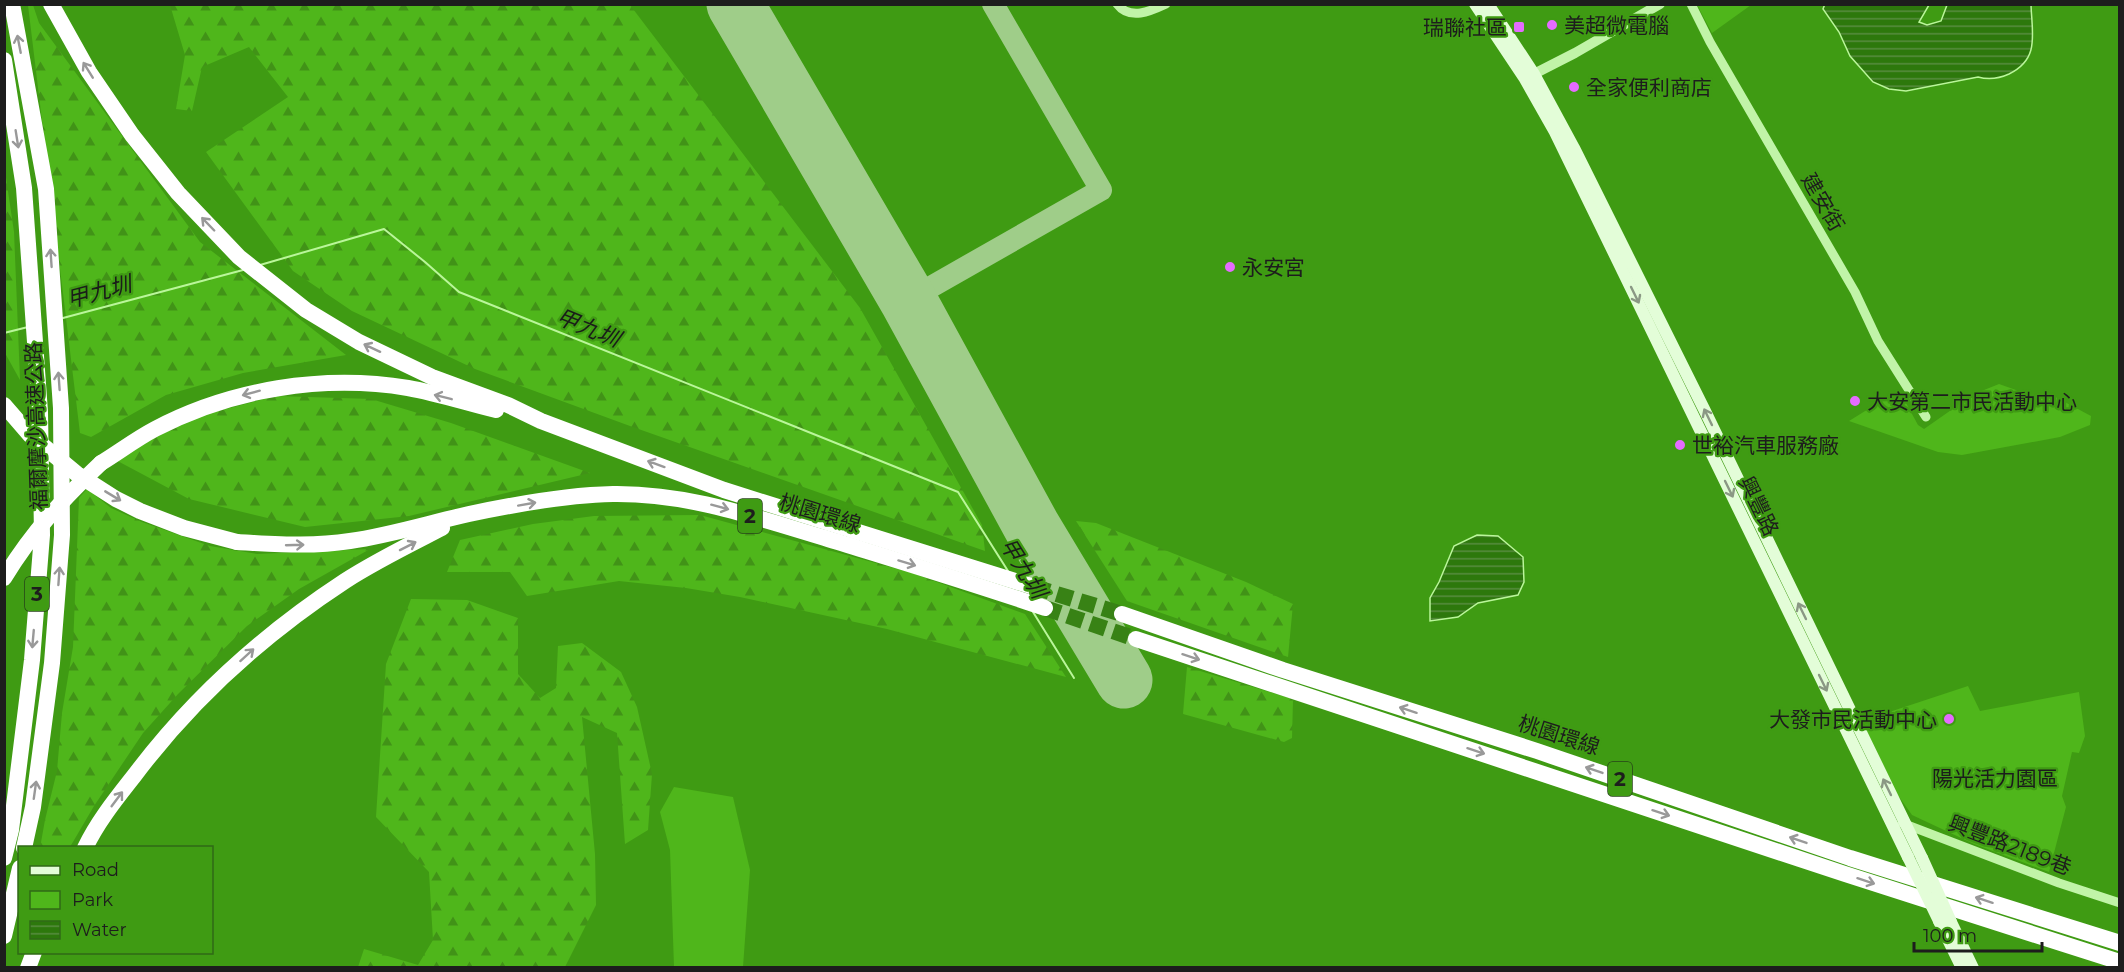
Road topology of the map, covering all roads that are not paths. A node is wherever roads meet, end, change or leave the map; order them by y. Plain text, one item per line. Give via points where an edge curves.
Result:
1 (12, 4) edge
2 (51, 4) edge
3 (1117, 4) edge
4 (1166, 4) edge
5 (1475, 4) edge
6 (1488, 4) edge
7 (1660, 4) edge
8 (1691, 4) edge
9 (4, 60) edge
10 (1529, 76) junction
11 (4, 405) edge
12 (1926, 417) dead end
13 (541, 421) junction
14 (469, 514) junction
15 (4, 578) edge
16 (1122, 614) tunnel mouth
17 (1136, 639) tunnel mouth
18 (1889, 818) junction
19 (1905, 823) junction
20 (24, 846) edge
21 (86, 846) edge
22 (4, 858) edge
23 (18, 876) edge
24 (2120, 903) edge
25 (1945, 922) junction
26 (4, 936) edge
27 (2120, 943) edge
28 (2120, 962) edge
29 (1962, 968) edge
30 (1973, 968) edge

20 -> 1 highway, 福爾摩沙高速公路 / 3 via 52,663 62,535 61,408 46,189
13 -> 2 highway via 432,377 359,342 306,310 239,257 178,193 132,135 89,72
3 - 4 street via 1132,15
5 - 10 main road, 興豐路
6 - 10 main road, 興豐路
7 - 10 street
8 - 12 street, 建安街 via 1855,292 1878,341
9 -> 22 highway, 福爾摩沙高速公路 / 3 via 24,188 40,412 42,535 32,660 11,830
10 -> 18 main road, 興豐路
19 -> 10 main road, 興豐路 via 1574,148
11 -> 14 highway, bridge via 30,435 77,474 116,499 184,528 237,542 292,546 349,541
14 -> 13 highway, 桃園環線 / 2 via 614,494 688,499 1027,594 724,490
13 -> 15 highway, bridge via 408,388 360,383 263,390 221,401 155,429 101,463 58,504 22,548
21 -> 14 highway via 96,826 159,743 200,698 257,646 345,582
27 -> 16 highway, 桃園環線 / 2 via 1850,858
17 -> 28 highway, 桃園環線 / 2
18 - 19 street, 興豐路2189巷
18 - 25 main road, 興豐路, bridge
19 - 24 street, 興豐路2189巷
19 - 25 main road, 興豐路, bridge
23 - 26 highway
25 - 29 main road, 興豐路
25 - 30 main road, 興豐路

